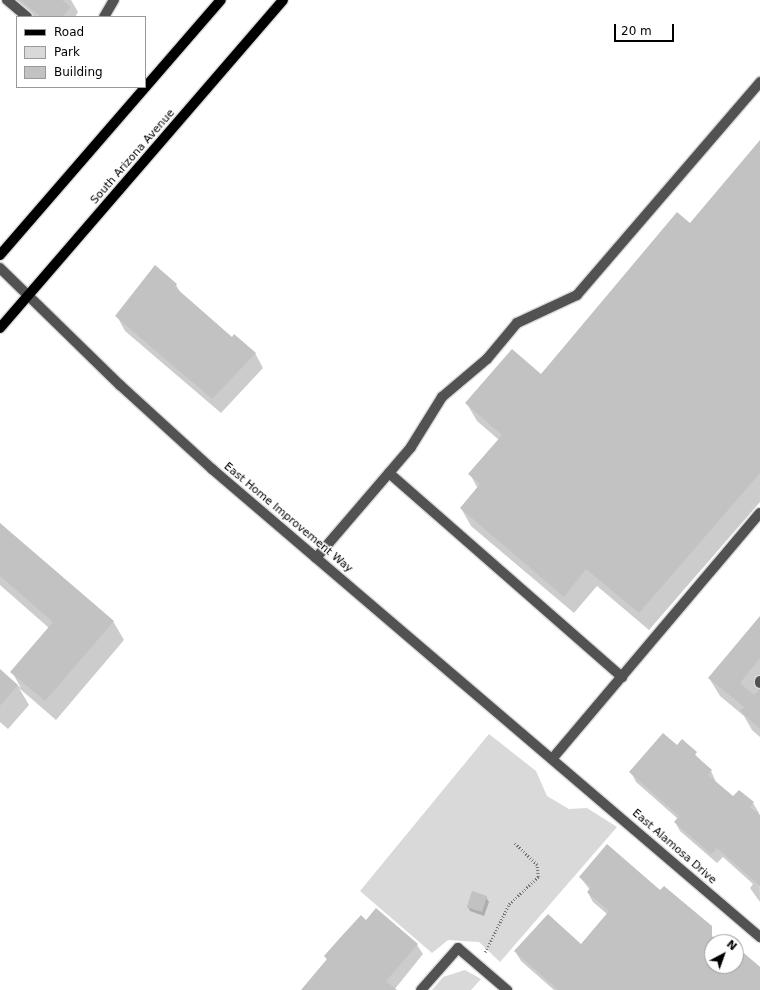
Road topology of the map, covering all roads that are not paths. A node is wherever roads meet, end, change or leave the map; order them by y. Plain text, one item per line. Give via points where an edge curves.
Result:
1 (7, 0) edge
2 (114, 0) edge
3 (283, 0) edge
4 (216, 2) edge
5 (26, 16) edge
6 (105, 16) edge
7 (760, 82) edge
8 (146, 84) edge
9 (143, 88) edge
10 (0, 255) edge
11 (0, 268) edge
12 (29, 296) junction
13 (0, 328) edge
14 (389, 473) junction
15 (760, 513) edge
16 (316, 558) junction
17 (622, 677) junction
18 (552, 759) junction
19 (572, 776) joint
20 (760, 937) edge
21 (421, 990) edge
22 (507, 990) edge

1 - 5 street
2 - 6 street
3 - 12 main road, South Arizona Avenue
4 - 8 main road
7 - 14 street via 577,295 517,323 487,359 442,397 411,447
9 - 10 main road
11 - 12 street, East Home Improvement Way
12 - 13 main road, South Arizona Avenue
12 - 16 street, East Home Improvement Way via 120,385 212,469
14 - 16 street
14 - 17 street
15 - 17 street
16 - 18 street, East Home Improvement Way
17 - 18 street
18 - 19 street, East Home Improvement Way
19 - 20 street, East Alamosa Drive
21 - 22 street via 458,948

